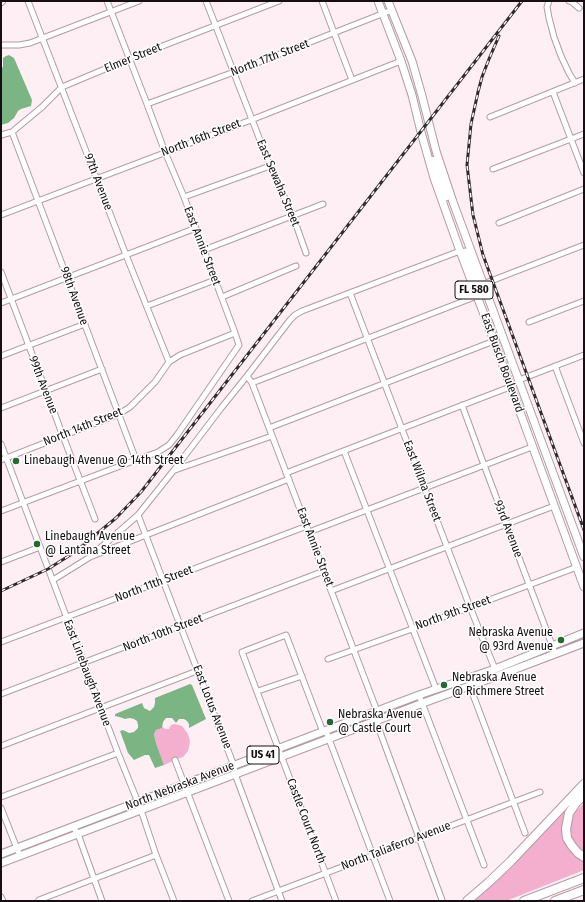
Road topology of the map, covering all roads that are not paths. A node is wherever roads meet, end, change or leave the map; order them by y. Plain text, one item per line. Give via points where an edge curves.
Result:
1 (3, 1) edge
2 (28, 1) edge
3 (107, 1) edge
4 (139, 1) edge
5 (206, 1) edge
6 (279, 1) edge
7 (322, 1) edge
8 (378, 1) edge
9 (388, 1) edge
10 (550, 1) edge
11 (569, 1) edge
12 (1, 3) edge
13 (579, 8) dead end
14 (392, 10) junction
15 (111, 12) junction
16 (383, 14) junction
17 (216, 26) junction
18 (334, 33) junction
19 (43, 38) junction
20 (1, 45) edge
21 (129, 59) junction
22 (401, 61) junction
23 (234, 72) junction
24 (404, 72) junction
25 (584, 79) edge
26 (352, 80) junction
27 (575, 83) junction
28 (62, 87) junction
29 (553, 92) junction
30 (148, 104) junction
31 (425, 106) junction
32 (490, 117) dead end
33 (251, 120) junction
34 (12, 132) junction
35 (584, 134) edge
36 (1, 135) edge
37 (571, 139) junction
38 (165, 152) junction
39 (427, 154) junction
40 (270, 166) junction
41 (493, 169) dead end
42 (584, 173) edge
43 (97, 178) junction
44 (584, 189) edge
45 (184, 198) junction
46 (39, 200) junction
47 (323, 204) dead end
48 (456, 210) junction
49 (1, 215) edge
50 (293, 216) junction
51 (499, 223) dead end
52 (196, 228) junction
53 (584, 245) edge
54 (204, 250) junction
55 (460, 251) junction
56 (306, 253) dead end
57 (126, 255) junction
58 (296, 266) dead end
59 (1, 272) edge
60 (68, 278) junction
61 (215, 280) junction
62 (483, 284) junction
63 (350, 293) junction
64 (477, 296) junction
65 (222, 297) junction
66 (11, 300) junction
67 (584, 301) edge
68 (1, 304) edge
69 (147, 306) junction
70 (529, 322) dead end
71 (85, 324) junction
72 (235, 333) junction
73 (368, 338) junction
74 (494, 341) junction
75 (29, 345) junction
76 (506, 346) junction
77 (584, 354) edge
78 (1, 356) edge
79 (169, 362) junction
80 (555, 366) junction
81 (102, 369) junction
82 (247, 376) junction
83 (519, 380) junction
84 (252, 383) junction
85 (385, 383) junction
86 (510, 387) junction
87 (46, 390) junction
88 (462, 405) junction
89 (1, 408) edge
90 (119, 414) junction
91 (269, 428) junction
92 (402, 428) junction
93 (538, 434) junction
94 (62, 436) junction
95 (272, 436) junction
96 (584, 443) edge
97 (1, 444) edge
98 (533, 450) junction
99 (344, 451) junction
100 (4, 459) edge
101 (136, 460) junction
102 (484, 465) junction
103 (174, 470) junction
104 (286, 473) junction
105 (289, 479) junction
106 (80, 481) junction
107 (425, 488) junction
108 (564, 502) junction
109 (23, 503) junction
110 (554, 506) junction
111 (367, 510) junction
112 (1, 511) edge
113 (138, 515) junction
114 (95, 519) dead end
115 (506, 524) junction
116 (307, 526) junction
117 (309, 532) junction
118 (146, 535) junction
119 (448, 547) junction
120 (40, 548) junction
121 (90, 557) junction
122 (584, 559) edge
123 (1, 562) edge
124 (577, 567) junction
125 (389, 570) junction
126 (324, 571) junction
127 (53, 580) junction
128 (163, 581) junction
129 (529, 585) junction
130 (584, 587) edge
131 (331, 591) junction
132 (470, 607) junction
133 (67, 617) junction
134 (180, 626) junction
135 (412, 629) junction
136 (584, 633) edge
137 (1, 642) edge
138 (584, 643) edge
139 (552, 645) junction
140 (354, 650) junction
141 (555, 654) junction
142 (525, 656) junction
143 (328, 659) dead end
144 (84, 662) junction
145 (494, 669) junction
146 (198, 671) junction
147 (506, 673) junction
148 (302, 676) junction
149 (468, 682) junction
150 (436, 689) junction
151 (258, 691) junction
152 (1, 694) edge
153 (419, 695) junction
154 (423, 703) junction
155 (101, 707) junction
156 (377, 711) junction
157 (378, 720) junction
158 (324, 731) junction
159 (329, 739) junction
160 (1, 746) edge
161 (279, 749) junction
162 (118, 753) junction
163 (281, 757) junction
164 (175, 760) dead end
165 (234, 766) junction
166 (235, 774) junction
167 (584, 784) edge
168 (184, 785) junction
169 (187, 792) junction
170 (540, 792) dead end
171 (584, 795) edge
172 (1, 797) edge
173 (138, 802) junction
174 (514, 802) junction
175 (1, 808) edge
176 (141, 810) junction
177 (466, 820) junction
178 (73, 827) junction
179 (525, 832) dead end
180 (78, 834) junction
181 (419, 837) junction
182 (17, 848) junction
183 (1, 854) edge
184 (156, 855) junction
185 (372, 855) junction
186 (20, 856) junction
187 (584, 857) edge
188 (1, 863) edge
189 (484, 865) dead end
190 (326, 873) junction
191 (584, 878) edge
192 (94, 879) junction
193 (584, 890) edge
194 (278, 891) junction
195 (1, 897) edge
196 (39, 900) edge
197 (442, 900) dead end
198 (3, 901) edge
199 (102, 901) edge
200 (174, 901) edge
201 (229, 901) edge
202 (252, 901) edge
203 (282, 901) edge
204 (336, 901) edge
205 (390, 901) edge
206 (467, 901) edge
207 (524, 901) edge
208 (555, 901) edge

1 - 12 street
2 - 19 street, 97th Avenue
3 - 15 street, East Annie Street
4 - 15 street
5 - 17 street, East Sewaha Street
6 - 17 street, Elmer Street
7 - 18 street
8 - 16 main road, East Busch Boulevard / FL 580
9 - 14 main road, East Busch Boulevard / FL 580
10 - 27 street via 547,7 554,37
11 - 13 street
14 - 16 street, North 17th Street
14 - 31 main road, East Busch Boulevard / FL 580 via 412,61
15 - 19 street
15 - 21 street, East Annie Street
16 - 18 street, North 17th Street
16 - 22 main road, East Busch Boulevard / FL 580
17 - 21 street, Elmer Street
17 - 23 street, East Sewaha Street
18 - 23 street, North 17th Street
18 - 26 street
19 - 20 street via 19,45
19 - 28 street, 97th Avenue
21 - 28 street, Elmer Street
21 - 30 street, East Annie Street
22 - 24 main road, East Busch Boulevard / FL 580
22 - 26 street, North 16th Street
23 - 30 street, North 17th Street
23 - 33 street, East Sewaha Street
24 - 31 main road via 409,76 419,105
24 - 39 main road, East Busch Boulevard / FL 580
25 - 27 street
26 - 33 street, North 16th Street
27 - 29 street
28 - 34 street, Elmer Street
28 - 43 street, 97th Avenue
29 - 32 street
29 - 37 street
30 - 38 street, East Annie Street
31 - 48 main road, East Busch Boulevard / FL 580 via 436,151
33 - 38 street, North 16th Street
33 - 40 street, East Sewaha Street
34 - 36 street, Elmer Street
34 - 46 street, 98th Avenue
35 - 37 street
37 - 41 street
37 - 42 street
38 - 43 street, North 16th Street
38 - 45 street, East Annie Street
39 - 48 main road via 433,158 449,204
39 - 55 main road, East Busch Boulevard / FL 580
40 - 45 street
40 - 50 street, East Sewaha Street
43 - 46 street, North 16th Street
43 - 57 street, 97th Avenue
44 - 51 street
45 - 52 street, East Annie Street
46 - 49 street, North 16th Street
46 - 60 street, 98th Avenue
47 - 50 street
48 - 62 main road, East Busch Boulevard / FL 580
50 - 54 street
50 - 56 street, East Sewaha Street
52 - 54 street, East Annie Street
52 - 57 street
53 - 62 street
54 - 61 street, East Annie Street
55 - 62 main road via 464,251 475,278
55 - 63 street
55 - 64 main road, East Busch Boulevard / FL 580
57 - 60 street
57 - 69 street, 97th Avenue
58 - 65 street
59 - 66 street, 99th Avenue
60 - 66 street
60 - 71 street, 98th Avenue
61 - 65 street, East Annie Street
61 - 69 street
62 - 76 main road, East Busch Boulevard / FL 580
63 - 73 street, East Wilma Street
63 - 82 street via 295,315
64 - 73 street
64 - 74 main road, East Busch Boulevard / FL 580
64 - 76 main road via 486,304 496,334
65 - 72 street, East Annie Street
66 - 68 street
66 - 75 street, 99th Avenue
67 - 70 street
69 - 79 street, 97th Avenue
71 - 75 street
71 - 81 street, 98th Avenue
72 - 79 street, North 14th Street
72 - 101 street, East Annie Street via 239,344 177,435 158,452
73 - 84 street
73 - 85 street, East Wilma Street
74 - 83 main road via 500,345 511,374
74 - 85 street
74 - 86 main road, East Busch Boulevard / FL 580
75 - 78 street
75 - 87 street, 99th Avenue
76 - 83 main road, East Busch Boulevard / FL 580
77 - 80 street
79 - 90 street, North 14th Street via 151,386
80 - 83 street
80 - 96 street
81 - 87 street
81 - 90 street, 98th Avenue
82 - 84 street, East Annie Street
82 - 103 street
83 - 93 main road, East Busch Boulevard / FL 580
84 - 91 street, East Annie Street
85 - 91 street
85 - 92 street, East Wilma Street
86 - 88 street
86 - 93 main road via 520,397 528,420
86 - 98 main road, East Busch Boulevard / FL 580
87 - 89 street
87 - 94 street, 99th Avenue
88 - 92 street
88 - 102 street, 93rd Avenue
90 - 94 street, North 14th Street
90 - 101 street, 98th Avenue
91 - 95 street, East Annie Street
92 - 99 street
92 - 107 street, East Wilma Street
93 - 108 main road, East Busch Boulevard / FL 580
94 - 100 street, North 14th Street
94 - 106 street, 99th Avenue
95 - 103 street
95 - 104 street, East Annie Street
97 - 100 street, East Linebaugh Avenue
98 - 102 street
98 - 108 main road via 542,460 555,494
98 - 110 main road, East Busch Boulevard / FL 580
99 - 104 street
99 - 111 street
100 - 109 street, East Linebaugh Avenue
101 - 106 street
102 - 107 street
102 - 115 street, 93rd Avenue
103 - 113 street
104 - 105 street, East Annie Street
105 - 116 street, East Annie Street
105 - 118 street
106 - 109 street
106 - 114 street, 99th Avenue
107 - 111 street
107 - 119 street, East Wilma Street
108 - 122 main road, East Busch Boulevard / FL 580
109 - 112 street
109 - 120 street, East Linebaugh Avenue
110 - 115 street
110 - 122 main road via 563,515 575,547
110 - 124 main road, East Busch Boulevard / FL 580
111 - 117 street
111 - 125 street
113 - 118 street, East Lotus Avenue
113 - 121 street
115 - 119 street
115 - 129 street, 93rd Avenue
116 - 117 street, East Annie Street
116 - 128 street, North 11th Street
117 - 126 street, East Annie Street
118 - 121 street
118 - 128 street, East Lotus Avenue
119 - 125 street
119 - 132 street, East Wilma Street
120 - 123 street
120 - 127 street, East Linebaugh Avenue
121 - 127 street
124 - 129 street, North 9th Street
124 - 130 main road, East Busch Boulevard / FL 580
125 - 131 street
125 - 135 street
126 - 131 street, East Annie Street
126 - 134 street, North 10th Street
127 - 133 street, East Linebaugh Avenue
128 - 133 street, North 11th Street
128 - 134 street, East Lotus Avenue
129 - 132 street, North 9th Street
129 - 139 street, 93rd Avenue
131 - 140 street, East Annie Street
132 - 135 street, North 9th Street
132 - 145 street, East Wilma Street
133 - 137 street, North 11th Street
133 - 144 street, East Linebaugh Avenue
134 - 144 street, North 10th Street
134 - 146 street, East Lotus Avenue
135 - 140 street, North 9th Street
135 - 150 street
136 - 139 main road, North Nebraska Avenue / US 41
138 - 141 main road, North Nebraska Avenue / US 41
139 - 141 street, 93rd Avenue
139 - 142 main road, North Nebraska Avenue / US 41
140 - 143 street, North 9th Street
140 - 156 street, East Annie Street
141 - 147 main road, North Nebraska Avenue / US 41
142 - 145 main road, North Nebraska Avenue / US 41
142 - 147 main road via 523,660 508,668
144 - 152 street, North 10th Street
144 - 155 street, East Linebaugh Avenue
145 - 149 main road, North Nebraska Avenue / US 41
146 - 155 street
146 - 165 street, East Lotus Avenue
147 - 149 main road, North Nebraska Avenue / US 41
148 - 151 street
148 - 151 street, Castle Court North via 286,635 242,652
148 - 158 street
149 - 150 main road, North Nebraska Avenue / US 41
149 - 154 main road, North Nebraska Avenue / US 41
149 - 174 street
150 - 153 main road, North Nebraska Avenue / US 41
151 - 161 street, Castle Court North
153 - 154 street
153 - 156 main road, North Nebraska Avenue / US 41
154 - 157 main road, North Nebraska Avenue / US 41
154 - 177 street
155 - 160 street
155 - 162 street, East Linebaugh Avenue
156 - 157 street, East Annie Street
156 - 158 main road, North Nebraska Avenue / US 41
157 - 159 main road, North Nebraska Avenue / US 41
157 - 181 street, East Annie Street
158 - 159 street
158 - 161 main road, North Nebraska Avenue / US 41
159 - 163 main road, North Nebraska Avenue / US 41
159 - 185 street
161 - 163 street, Castle Court North
161 - 165 main road, North Nebraska Avenue / US 41
162 - 172 street
162 - 173 street, East Linebaugh Avenue
163 - 166 main road, North Nebraska Avenue / US 41
163 - 190 street, Castle Court North
164 - 168 street
165 - 166 street, East Lotus Avenue
165 - 168 main road, North Nebraska Avenue / US 41
166 - 169 main road, North Nebraska Avenue / US 41
166 - 194 street, East Lotus Avenue
167 - 206 highway via 511,861
168 - 169 street
168 - 173 main road, North Nebraska Avenue / US 41
169 - 176 main road, North Nebraska Avenue / US 41
169 - 201 street
170 - 174 street, North Taliaferro Avenue
171 - 187 highway via 569,813 566,829 567,838 572,846
173 - 176 street, East Linebaugh Avenue
173 - 178 main road, North Nebraska Avenue / US 41
174 - 177 street, North Taliaferro Avenue
174 - 179 street
175 - 182 street
176 - 180 main road, North Nebraska Avenue / US 41
176 - 184 street, East Linebaugh Avenue
177 - 181 street, North Taliaferro Avenue
177 - 189 street
178 - 180 street
178 - 182 main road, North Nebraska Avenue / US 41
180 - 186 main road, North Nebraska Avenue / US 41
180 - 192 street
181 - 185 street, North Taliaferro Avenue
181 - 197 street, East Annie Street
182 - 183 main road, North Nebraska Avenue / US 41
182 - 186 street
184 - 192 street
184 - 200 street, East Linebaugh Avenue
185 - 190 street, North Taliaferro Avenue
185 - 205 street
186 - 188 main road, North Nebraska Avenue / US 41
190 - 194 street, North Taliaferro Avenue
190 - 204 street, Castle Court North
191 - 207 highway
192 - 196 street
192 - 199 street
193 - 208 highway
194 - 202 street, North Taliaferro Avenue
194 - 203 street, East Lotus Avenue
195 - 198 street

